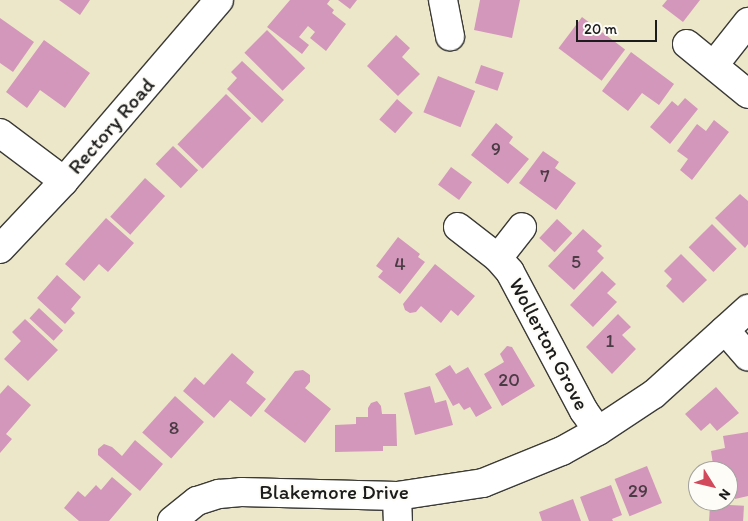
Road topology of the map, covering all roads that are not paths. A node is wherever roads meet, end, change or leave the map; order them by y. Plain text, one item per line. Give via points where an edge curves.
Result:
1 (219, 0) edge
2 (443, 0) edge
3 (748, 22) edge
4 (450, 36) dead end
5 (687, 44) dead end
6 (714, 65) junction
7 (748, 94) edge
8 (0, 133) edge
9 (64, 181) junction
10 (522, 227) dead end
11 (458, 228) dead end
12 (0, 250) edge
13 (498, 258) junction
14 (748, 309) edge
15 (725, 330) junction
16 (748, 356) edge
17 (598, 431) junction
18 (398, 509) edge
19 (172, 521) edge

1 - 9 street, Rectory Road
2 - 4 street
3 - 6 street
5 - 6 street
6 - 7 street
8 - 9 street
9 - 12 street, Rectory Road
10 - 13 street, Wollerton Grove
11 - 13 street, Wollerton Grove
13 - 17 street, Wollerton Grove via 510,272 584,411
14 - 15 street, Blakemore Drive
15 - 16 street
15 - 17 street, Blakemore Drive via 654,394
17 - 18 street, Blakemore Drive via 562,451 483,483
18 - 19 street, Blakemore Drive via 241,492 197,501

